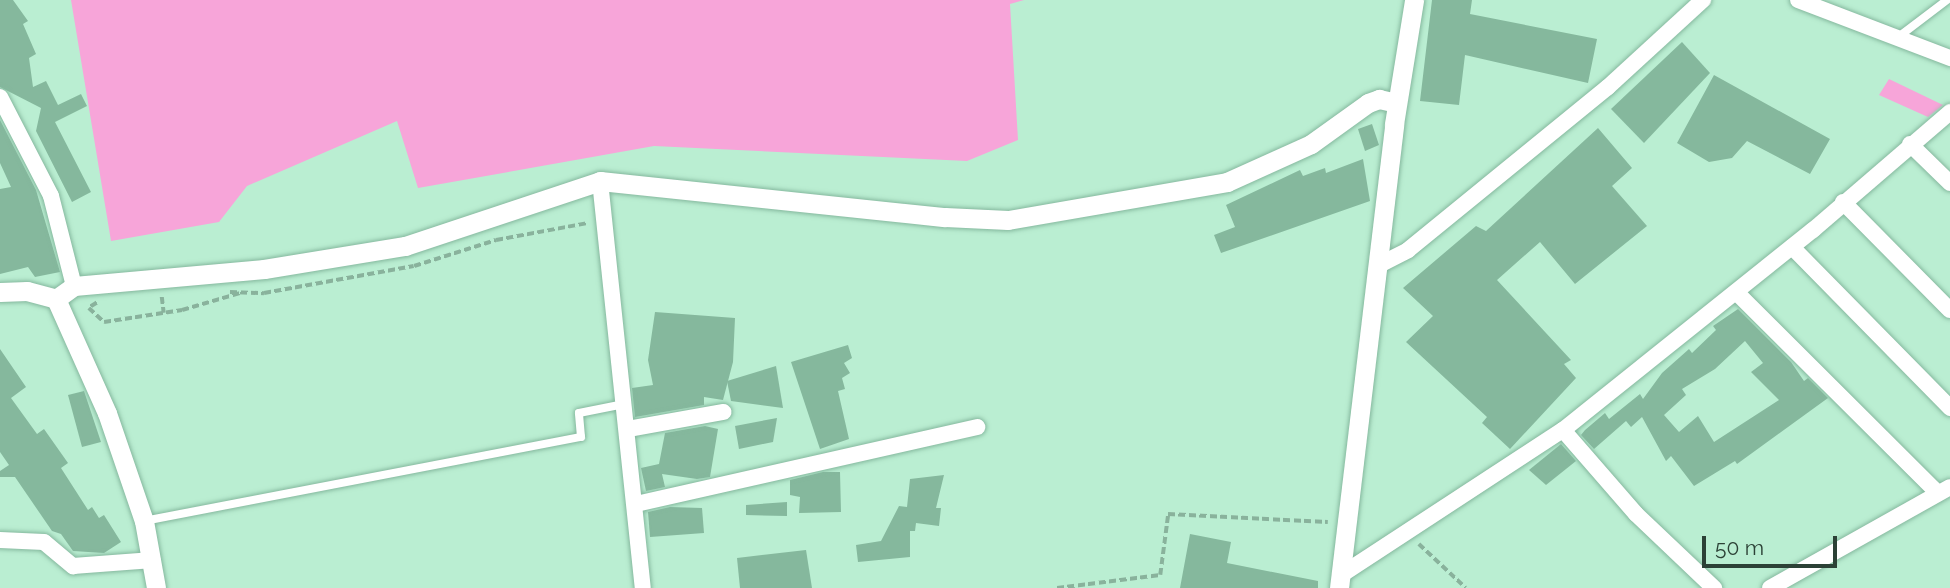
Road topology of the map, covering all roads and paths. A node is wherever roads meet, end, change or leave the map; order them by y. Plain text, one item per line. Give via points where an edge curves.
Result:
1 (1413, 0) edge
2 (1703, 0) edge
3 (1798, 0) edge
4 (1947, 0) edge
5 (1895, 40) junction
6 (1950, 58) edge
7 (0, 97) edge
8 (1396, 103) junction
9 (1950, 112) edge
10 (1910, 144) junction
11 (600, 181) junction
12 (1950, 183) edge
13 (1843, 202) junction
14 (1792, 247) junction
15 (1379, 265) junction
16 (74, 286) junction
17 (0, 292) edge
18 (1737, 292) junction
19 (240, 293) dead end
20 (162, 297) dead end
21 (56, 299) junction
22 (89, 308) dead end
23 (1950, 310) edge
24 (164, 313) junction
25 (624, 404) junction
26 (1950, 408) edge
27 (723, 412) dead end
28 (977, 427) dead end
29 (628, 429) junction
30 (1563, 430) junction
31 (1944, 490) edge
32 (636, 503) junction
33 (144, 520) junction
34 (1348, 523) junction
35 (1408, 533) junction
36 (0, 540) edge
37 (153, 560) junction
38 (1340, 582) edge
39 (156, 588) edge
40 (643, 588) edge
41 (1057, 588) edge
42 (1466, 588) edge
43 (1714, 588) edge
44 (1770, 588) edge

1 - 8 street
2 - 15 street via 1608,87 1408,250
3 - 5 street
4 - 5 lane
5 - 6 street
7 - 16 street via 51,196
8 - 11 street via 1379,99 1368,103 1311,144 1227,182 1009,220
8 - 15 street
9 - 10 street
10 - 12 street
10 - 13 street
11 - 16 street via 405,246 264,269
11 - 25 street
13 - 14 street
13 - 23 street
14 - 18 street
14 - 26 street
15 - 34 street
16 - 21 street
17 - 21 street via 27,291
18 - 30 street
18 - 31 street
19 - 24 path
20 - 24 path
21 - 33 street via 88,364
22 - 24 path via 104,322
25 - 29 street
25 - 33 lane via 579,413 580,437
27 - 29 street
28 - 32 street
29 - 32 street
30 - 35 street
30 - 43 street via 1636,514
31 - 44 street
32 - 40 street
33 - 37 street
34 - 38 street
34 - 41 path via 1168,514 1160,575
35 - 38 street
35 - 42 path
36 - 37 street via 44,542 72,566
37 - 39 street

